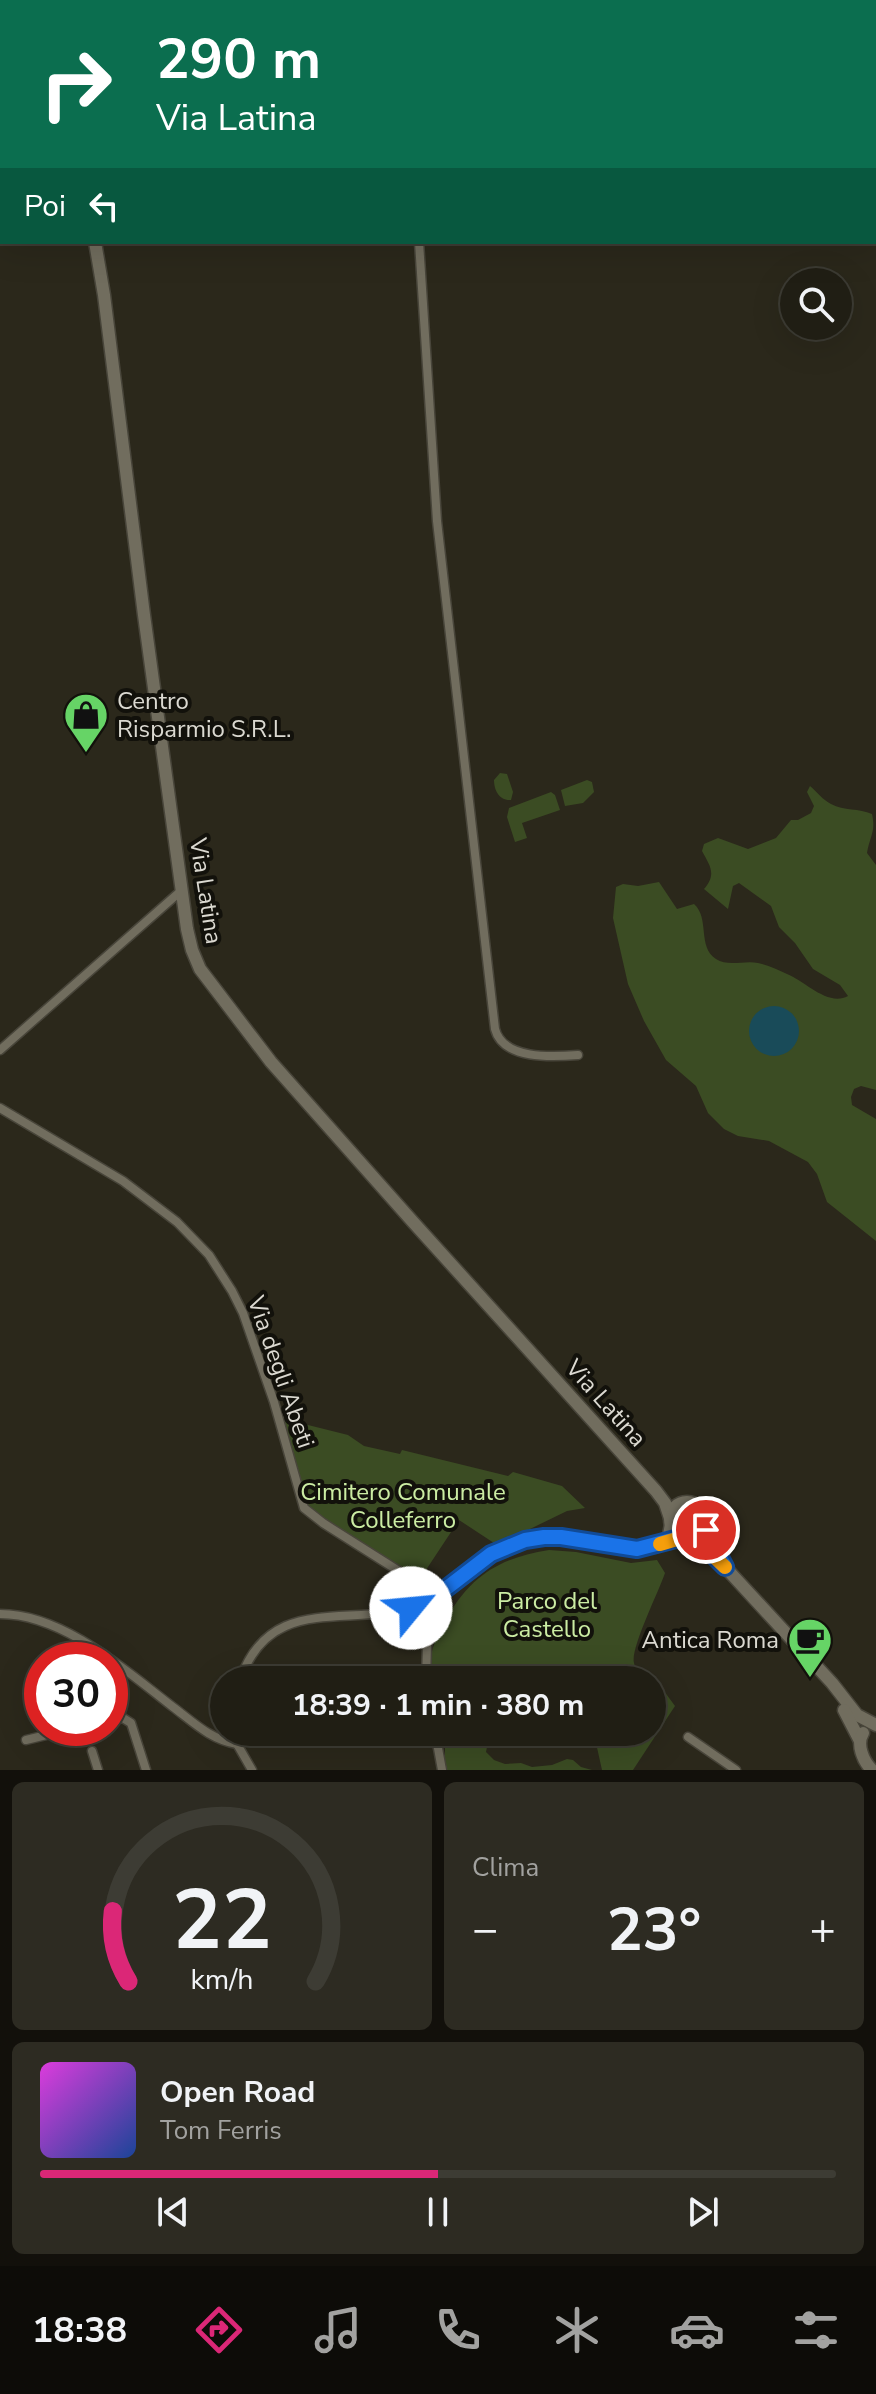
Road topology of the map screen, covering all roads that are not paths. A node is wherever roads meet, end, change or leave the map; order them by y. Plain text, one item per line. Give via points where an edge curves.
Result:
1 (95, 244) edge
2 (419, 244) edge
3 (182, 890) junction
4 (0, 1050) edge
5 (578, 1055) dead end
6 (0, 1108) edge
7 (645, 1479) junction
8 (684, 1502) junction
9 (670, 1518) junction
10 (704, 1524) junction
11 (687, 1536) junction
12 (650, 1548) junction
13 (725, 1567) junction
14 (435, 1597) junction
15 (0, 1614) edge
16 (246, 1666) edge
17 (426, 1666) edge
18 (816, 1668) junction
19 (128, 1722) edge
20 (876, 1726) edge
21 (210, 1734) edge
22 (688, 1737) dead end
23 (859, 1739) junction
24 (238, 1746) edge
25 (438, 1746) edge
26 (92, 1751) dead end
27 (870, 1769) edge
28 (98, 1770) edge
29 (146, 1770) edge
30 (252, 1770) edge
31 (442, 1770) edge
32 (736, 1770) edge

1 - 3 main road, Via Latina
2 - 5 street via 437,521 495,1029 500,1042 513,1049 543,1056
3 - 4 street
3 - 7 main road, Via Latina via 197,963 255,1042
6 - 14 street, Via degli Abeti via 119,1178 199,1244 243,1313 304,1508
7 - 8 main road, Via Latina
7 - 9 main road, Via Latina
8 - 9 main road
8 - 10 main road, Via Latina via 700,1507
9 - 11 main road, Via Latina via 675,1531
9 - 12 street via 666,1537
10 - 11 main road
10 - 13 main road, Via Latina
11 - 12 street
11 - 13 main road, Via Latina
12 - 14 street via 554,1536 532,1539 491,1554
13 - 18 main road, Via Latina
14 - 16 street via 397,1612 288,1625 258,1645
14 - 17 street via 439,1612 427,1645
15 - 21 street via 30,1617 66,1632
18 - 20 main road, Via Latina via 857,1715
18 - 23 main road, Via Latina
19 - 29 street
20 - 23 main road, Via Latina
22 - 32 street
23 - 27 main road, Via Latina
24 - 30 street
25 - 31 street
26 - 28 street

